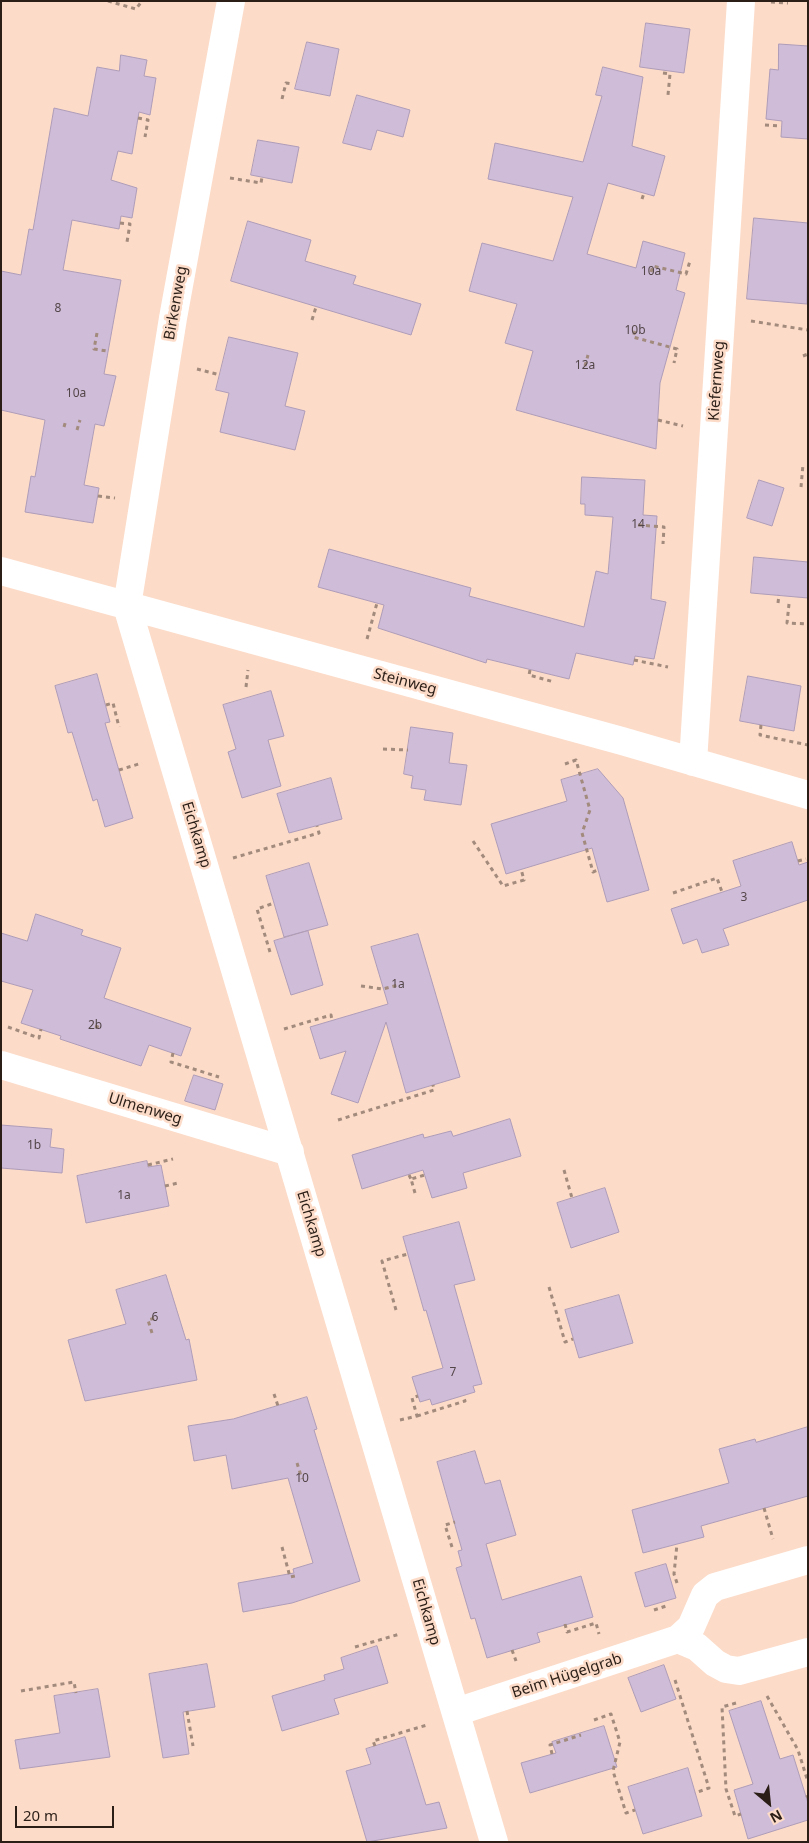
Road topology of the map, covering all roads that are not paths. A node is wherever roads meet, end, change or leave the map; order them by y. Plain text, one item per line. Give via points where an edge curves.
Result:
1 (231, 1) edge
2 (741, 1) edge
3 (1, 571) edge
4 (127, 606) junction
5 (692, 762) junction
6 (808, 795) edge
7 (1, 1065) edge
8 (290, 1152) junction
9 (808, 1560) edge
10 (678, 1640) junction
11 (808, 1652) edge
12 (456, 1714) junction
13 (494, 1842) edge

1 - 4 street, Birkenweg via 170,335
2 - 5 street, Kiefernweg
3 - 4 street, Steinweg
4 - 5 street, Steinweg
4 - 8 street, Eichkamp
5 - 6 street, Steinweg
7 - 8 street, Ulmenweg
8 - 12 street, Eichkamp
9 - 10 street via 715,1587 705,1595 691,1627
10 - 11 street via 697,1647 726,1669 739,1671
10 - 12 street, Beim Hügelgrab
12 - 13 street, Eichkamp

